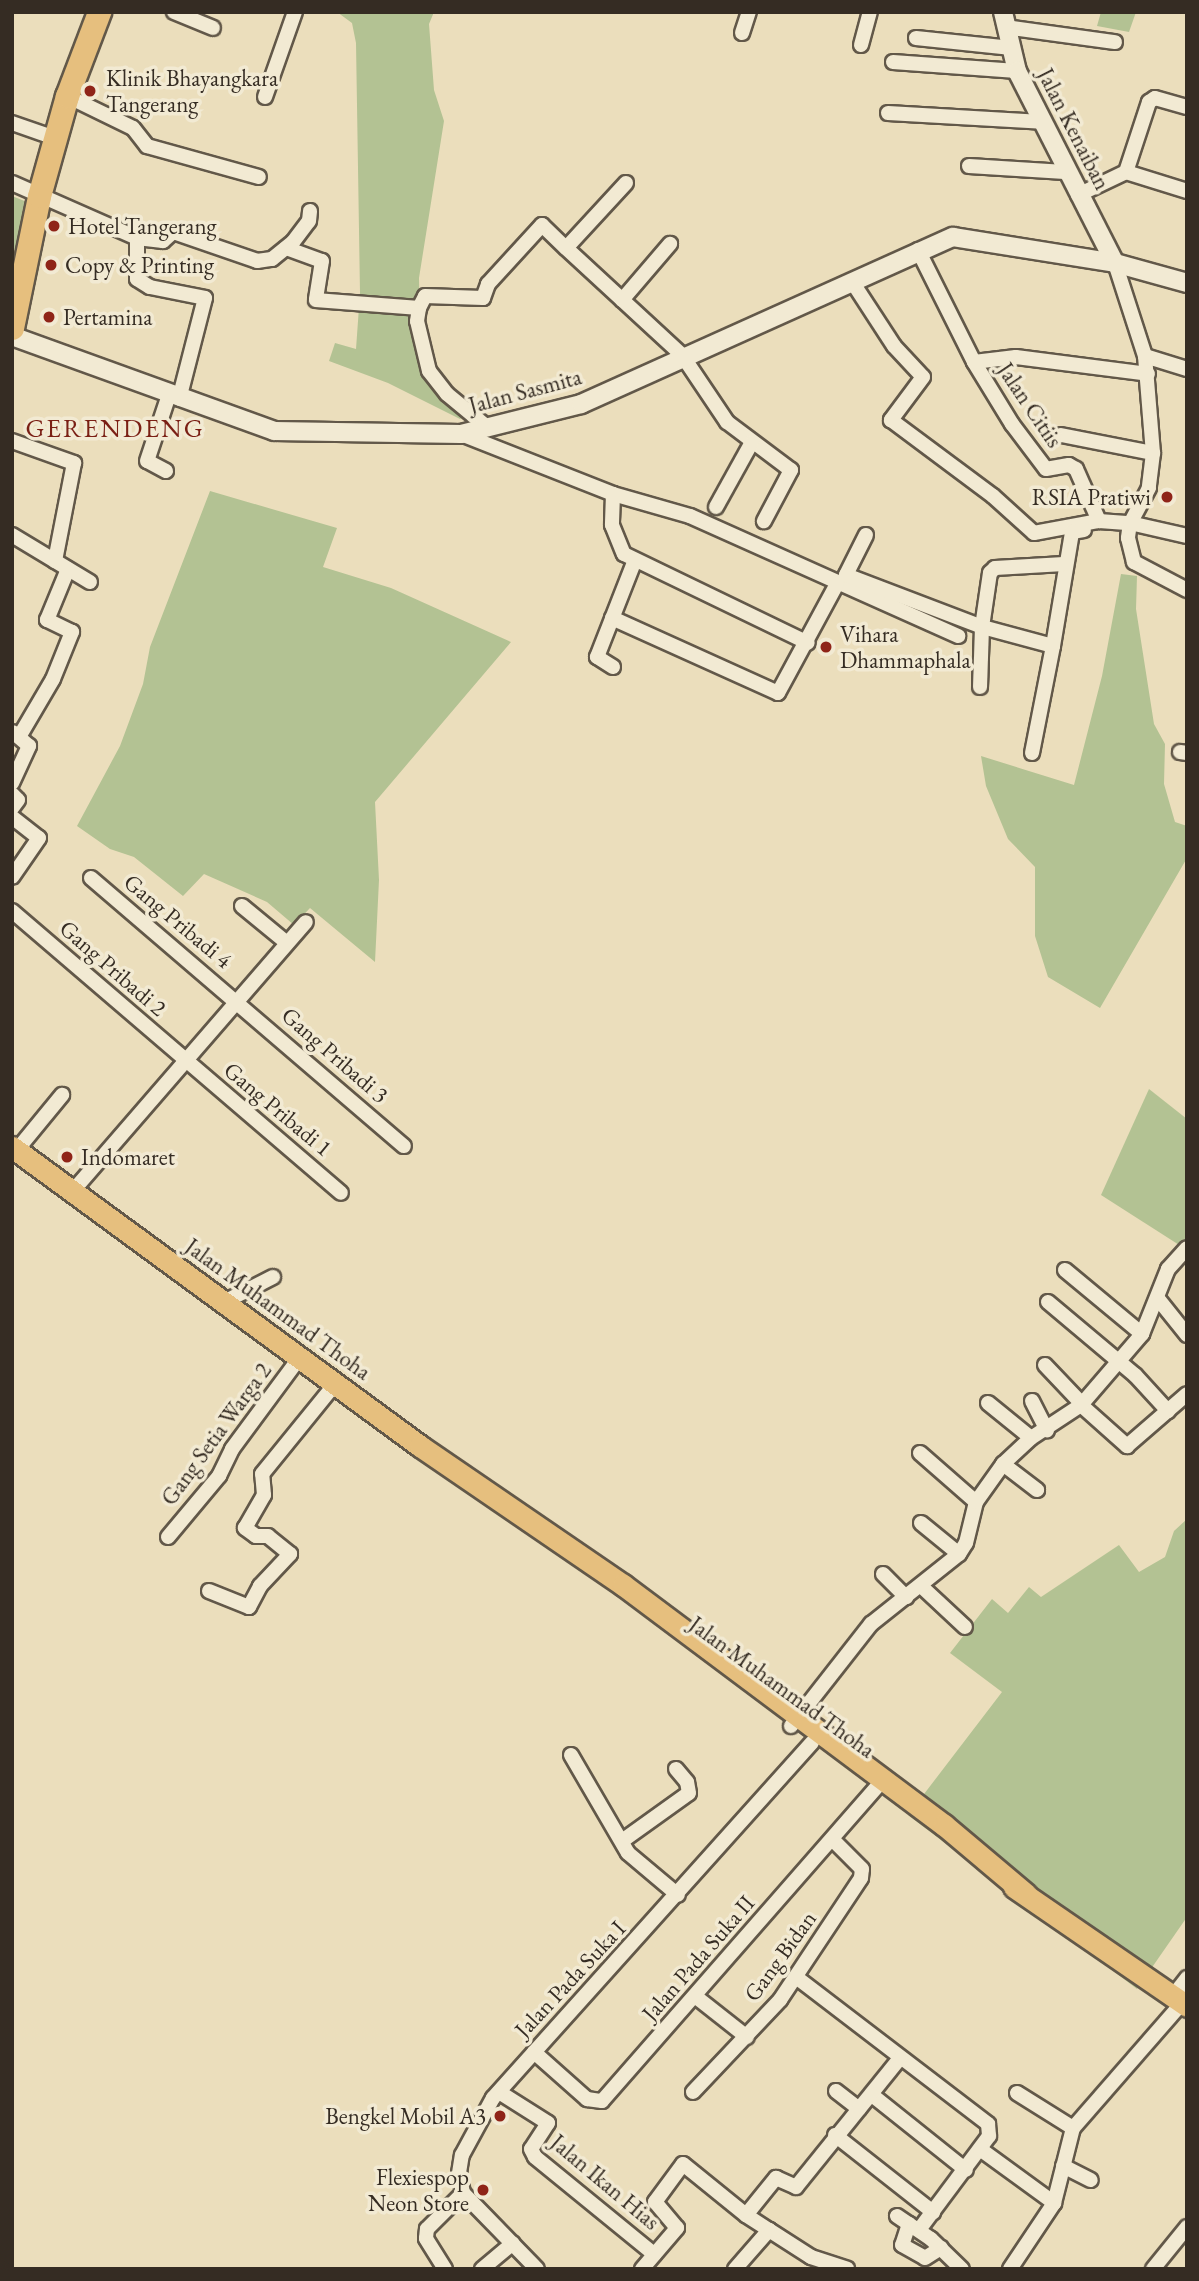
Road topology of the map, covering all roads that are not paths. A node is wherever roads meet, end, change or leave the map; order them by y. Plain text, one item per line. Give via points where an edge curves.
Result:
1 (99, 12) edge
2 (174, 12) edge
3 (295, 12) edge
4 (749, 12) edge
5 (870, 12) edge
6 (1004, 19) edge
7 (213, 28) dead end
8 (742, 33) dead end
9 (916, 38) dead end
10 (1115, 42) dead end
11 (860, 45) dead end
12 (1011, 48) junction
13 (893, 62) dead end
14 (1017, 71) junction
15 (67, 96) junction
16 (265, 97) dead end
17 (1187, 107) edge
18 (888, 113) dead end
19 (12, 122) edge
20 (1042, 122) junction
21 (55, 138) junction
22 (968, 166) dead end
23 (1065, 172) junction
24 (1126, 172) junction
25 (259, 177) dead end
26 (12, 183) edge
27 (626, 183) dead end
28 (1187, 191) edge
29 (1078, 195) junction
30 (38, 196) junction
31 (310, 211) dead end
32 (137, 238) junction
33 (670, 244) dead end
34 (566, 247) junction
35 (286, 248) junction
36 (918, 250) junction
37 (1115, 263) junction
38 (853, 283) junction
39 (1187, 283) edge
40 (622, 300) junction
41 (419, 308) junction
42 (12, 328) edge
43 (12, 336) edge
44 (682, 355) junction
45 (1145, 356) junction
46 (974, 362) junction
47 (1187, 369) edge
48 (1148, 374) junction
49 (174, 397) junction
50 (475, 430) junction
51 (1061, 435) dead end
52 (12, 441) edge
53 (752, 442) junction
54 (1153, 453) junction
55 (166, 471) dead end
56 (613, 494) junction
57 (716, 507) dead end
58 (764, 522) dead end
59 (1130, 525) junction
60 (1083, 526) junction
61 (12, 535) edge
62 (866, 535) dead end
63 (1187, 536) edge
64 (635, 560) junction
65 (55, 561) junction
66 (1064, 564) junction
67 (68, 569) junction
68 (90, 582) dead end
69 (842, 582) junction
70 (1187, 590) edge
71 (924, 615) junction
72 (612, 618) junction
73 (982, 627) junction
74 (958, 636) dead end
75 (808, 643) junction
76 (1054, 646) junction
77 (613, 667) dead end
78 (980, 687) dead end
79 (15, 734) edge
80 (1032, 753) dead end
81 (12, 783) edge
82 (12, 794) edge
83 (12, 808) edge
84 (12, 817) edge
85 (12, 877) edge
86 (91, 877) dead end
87 (242, 906) dead end
88 (12, 911) edge
89 (306, 922) dead end
90 (287, 943) junction
91 (236, 999) junction
92 (185, 1059) junction
93 (62, 1095) dead end
94 (404, 1146) dead end
95 (19, 1152) edge
96 (72, 1192) junction
97 (341, 1193) dead end
98 (1187, 1248) edge
99 (1065, 1270) dead end
100 (273, 1278) dead end
101 (1159, 1300) junction
102 (224, 1302) junction
103 (1048, 1302) dead end
104 (1142, 1334) junction
105 (1187, 1335) edge
106 (300, 1357) junction
107 (1117, 1363) junction
108 (1045, 1365) dead end
109 (336, 1383) junction
110 (1187, 1394) edge
111 (1032, 1401) dead end
112 (988, 1402) dead end
113 (1081, 1405) junction
114 (1168, 1411) junction
115 (1047, 1430) junction
116 (1031, 1438) junction
117 (920, 1452) dead end
118 (1003, 1464) junction
119 (1037, 1490) dead end
120 (976, 1502) junction
121 (921, 1523) dead end
122 (168, 1537) dead end
123 (958, 1554) junction
124 (883, 1574) dead end
125 (921, 1586) junction
126 (209, 1591) dead end
127 (906, 1597) junction
128 (965, 1627) dead end
129 (795, 1721) junction
130 (812, 1742) junction
131 (571, 1755) dead end
132 (676, 1769) dead end
133 (881, 1784) junction
134 (832, 1839) junction
135 (622, 1841) junction
136 (678, 1895) junction
137 (796, 1977) junction
138 (1187, 1978) edge
139 (695, 1996) junction
140 (1180, 2002) edge
141 (747, 2037) junction
142 (534, 2052) junction
143 (900, 2058) junction
144 (836, 2091) dead end
145 (499, 2092) junction
146 (693, 2092) dead end
147 (1017, 2093) dead end
148 (872, 2095) junction
149 (859, 2109) junction
150 (1073, 2128) junction
151 (835, 2136) junction
152 (981, 2149) junction
153 (1063, 2166) junction
154 (966, 2170) junction
155 (1091, 2180) dead end
156 (463, 2193) junction
157 (1054, 2203) junction
158 (933, 2212) junction
159 (746, 2215) junction
160 (908, 2223) junction
161 (1187, 2227) edge
162 (769, 2230) junction
163 (513, 2243) junction
164 (941, 2248) junction
165 (654, 2254) junction
166 (445, 2269) edge
167 (482, 2269) edge
168 (537, 2269) edge
169 (642, 2269) edge
170 (735, 2269) edge
171 (847, 2269) edge
172 (962, 2269) edge
173 (1010, 2269) edge
174 (1153, 2269) edge

1 - 15 highway
2 - 7 street
3 - 16 street
4 - 8 street
5 - 11 street
6 - 10 street
6 - 12 street, Jalan Kenaiban
9 - 12 street
12 - 14 street, Jalan Kenaiban
13 - 14 street
14 - 20 street, Jalan Kenaiban
15 - 21 highway
15 - 25 street via 133,128 146,146
17 - 24 street via 1155,98 1149,102
18 - 20 street
19 - 21 street
20 - 23 street, Jalan Kenaiban
21 - 30 highway
22 - 23 street
23 - 29 street, Jalan Kenaiban
24 - 28 street
24 - 29 street
26 - 30 street
27 - 34 street
29 - 37 street, Jalan Kenaiban
30 - 32 street
30 - 42 highway
31 - 35 street via 309,220
32 - 35 street via 163,241 173,232 257,261 272,259
32 - 49 street via 137,279 150,287 205,298
33 - 40 street
34 - 40 street
34 - 41 street via 542,225 488,284 482,299 425,296
35 - 41 street via 322,261 316,300
36 - 37 street, Jalan Sasmita via 953,237
36 - 38 street, Jalan Sasmita
36 - 46 street, Jalan Citiis
37 - 39 street, Jalan Sasmita
37 - 45 street
38 - 44 street, Jalan Sasmita
38 - 60 street via 894,346 923,377 892,421 993,496 1034,533
40 - 44 street
41 - 50 street via 417,321 429,371
43 - 49 street, Jalan Sasmita
44 - 50 street, Jalan Sasmita via 581,404 523,422
44 - 53 street via 727,422
45 - 47 street
45 - 48 street
46 - 48 street, Jalan Citiis via 1016,357
46 - 60 street, Jalan Citiis via 1046,469 1069,465 1076,469
48 - 54 street
49 - 50 street, Jalan Sasmita via 274,431
49 - 55 street via 147,461
50 - 56 street
51 - 54 street
52 - 65 street via 74,463
53 - 57 street
53 - 58 street via 791,470
54 - 59 street via 1149,488
56 - 64 street via 616,543
56 - 69 street via 701,520
59 - 60 street
59 - 63 street
59 - 70 street via 1134,562
60 - 66 street
61 - 65 street
62 - 69 street
64 - 72 street
64 - 75 street
65 - 67 street
66 - 73 street via 992,569
66 - 76 street
67 - 68 street
67 - 79 street via 47,620 72,632 53,679
69 - 71 street
69 - 75 street
71 - 73 street
71 - 74 street
72 - 75 street via 775,694 785,688
72 - 77 street via 597,657
73 - 76 street
73 - 78 street
76 - 80 street
79 - 81 street via 29,746
82 - 83 street via 18,800
84 - 85 street via 39,838
86 - 91 street, Gang Pribadi 4
87 - 90 street
88 - 92 street, Gang Pribadi 2
89 - 90 street
90 - 91 street
91 - 92 street
91 - 94 street, Gang Pribadi 3
92 - 96 street
92 - 97 street, Gang Pribadi 1
93 - 95 street
95 - 96 main road, Jalan Muhammad Thoha
96 - 102 main road, Jalan Muhammad Thoha
98 - 101 street via 1168,1269
99 - 104 street
100 - 102 street
101 - 104 street
101 - 105 street
102 - 106 main road, Jalan Muhammad Thoha
103 - 107 street
104 - 107 street
106 - 109 main road, Jalan Muhammad Thoha
106 - 122 street, Gang Setia Warga 2 via 232,1449 219,1476
107 - 113 street
107 - 114 street via 1135,1375
108 - 113 street
109 - 126 street via 262,1474 264,1495 245,1528 256,1536 268,1536 290,1554 260,1586 249,1607
109 - 129 main road, Jalan Muhammad Thoha via 574,1549
110 - 114 street
111 - 115 street
112 - 116 street
113 - 114 street via 1127,1446
113 - 115 street
115 - 116 street
116 - 118 street
117 - 120 street
118 - 119 street
118 - 120 street
120 - 123 street via 967,1543
121 - 123 street
123 - 125 street
124 - 127 street
125 - 127 street
125 - 128 street
127 - 129 street via 871,1624
129 - 130 main road, Jalan Muhammad Thoha
129 - 133 main road, Jalan Muhammad Thoha
130 - 133 main road, Jalan Muhammad Thoha
130 - 136 street, Jalan Pada Suka I
131 - 135 street
132 - 135 street via 689,1793
133 - 134 street, Jalan Pada Suka II
133 - 140 main road, Jalan Muhammad Thoha via 985,1857 1026,1895
134 - 137 street, Gang Bidan via 863,1873
134 - 139 street, Jalan Pada Suka II
135 - 136 street via 640,1867
136 - 142 street, Jalan Pada Suka I
137 - 141 street, Gang Bidan
137 - 143 street
138 - 140 street
139 - 141 street
139 - 142 street, Jalan Pada Suka II via 599,2102 587,2099
140 - 150 street
141 - 146 street, Gang Bidan
142 - 145 street, Jalan Pada Suka I
143 - 148 street
143 - 152 street via 988,2124 989,2136
144 - 149 street
145 - 156 street, Jalan Pada Suka I via 463,2155 459,2173
145 - 165 street, Jalan Ikan Hias via 548,2123 531,2149 535,2157
147 - 150 street
148 - 149 street
148 - 154 street
149 - 151 street
150 - 153 street
151 - 158 street
151 - 159 street via 796,2187 776,2178
152 - 154 street
152 - 157 street
153 - 155 street
153 - 157 street
154 - 158 street
156 - 163 street
156 - 166 street via 427,2230 426,2238
157 - 173 street
158 - 160 street
159 - 162 street
159 - 165 street via 683,2164 656,2196 655,2202 677,2228
160 - 164 street
160 - 164 street via 902,2245 925,2258
161 - 174 street
162 - 170 street
162 - 171 street via 811,2257
163 - 167 street
163 - 168 street
164 - 172 street
165 - 169 street

